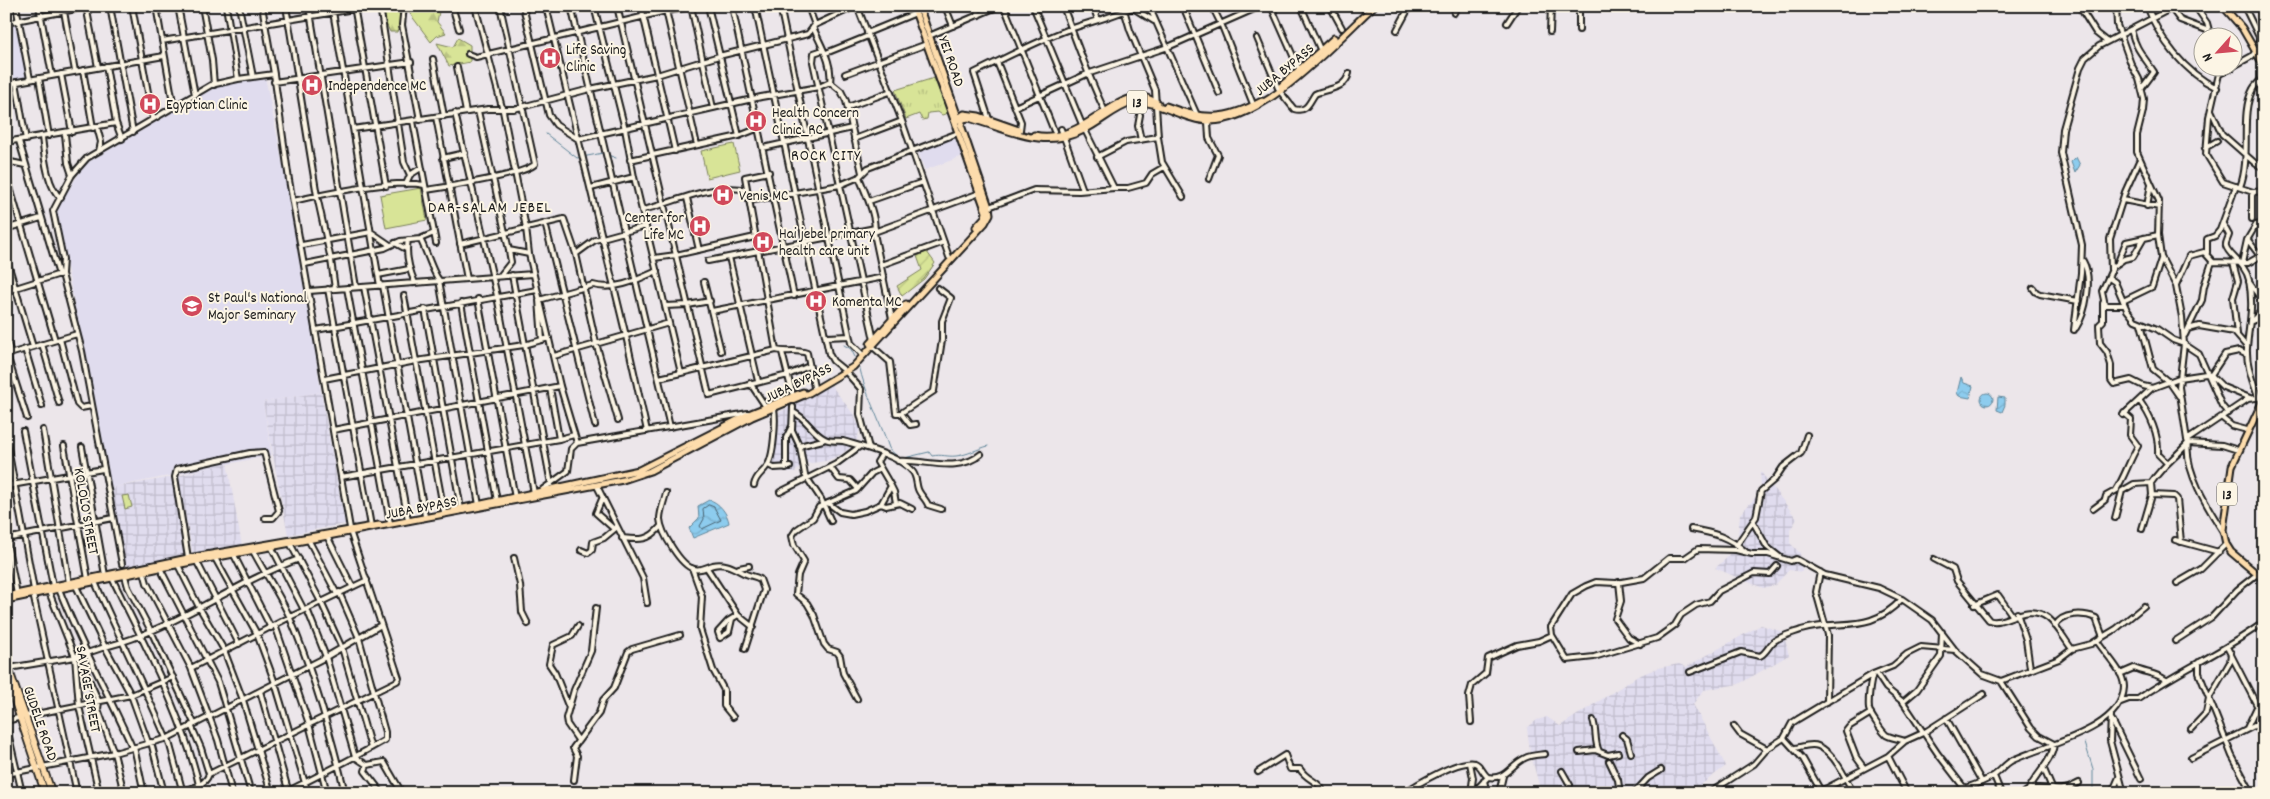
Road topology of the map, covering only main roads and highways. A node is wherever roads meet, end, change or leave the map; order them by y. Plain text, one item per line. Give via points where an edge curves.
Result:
1 (913, 6) edge
2 (919, 6) edge
3 (1374, 6) edge
4 (2223, 6) edge
5 (1366, 7) edge
6 (2264, 66) edge
7 (958, 117) junction
8 (958, 125) junction
9 (845, 371) junction
10 (2262, 397) edge
11 (351, 531) junction
12 (2264, 580) edge
13 (51, 589) junction
14 (34, 592) junction
15 (6, 596) edge
16 (6, 600) edge
17 (6, 661) edge
18 (6, 676) edge
19 (24, 717) junction
20 (40, 768) junction
21 (45, 793) edge
22 (52, 793) edge

1 - 8 main road, YEI ROAD
2 - 7 main road, YEI ROAD
3 - 8 main road, JUBA BYPASS / 13 via 1268,101 1230,118 1208,122 1139,102 1123,106 1084,130 1059,139 1044,140 969,118
4 - 6 main road via 2242,28
5 - 7 main road, JUBA BYPASS via 1286,83 1251,107 1221,117 1202,117 1145,97 1131,99 1076,130 1053,135 1029,134 972,114
7 - 8 main road, YEI ROAD
8 - 9 main road, JUBA BYPASS via 985,217
8 - 9 main road, JUBA BYPASS via 990,214 872,346
9 - 11 main road, JUBA BYPASS via 751,413 644,468
9 - 11 main road, JUBA BYPASS via 827,384 650,471 597,486
10 - 12 main road, 13 via 2238,450 2223,530 2226,544 2235,556
11 - 13 main road, JUBA BYPASS via 188,558
11 - 13 main road, JUBA BYPASS via 328,538
13 - 14 main road, JUBA BYPASS
14 - 15 main road, JUBA BYPASS
14 - 16 main road, JUBA BYPASS
17 - 19 highway, GUDELE ROAD
18 - 19 highway, GUDELE ROAD
19 - 20 highway, GUDELE ROAD
20 - 21 highway, GUDELE ROAD
20 - 22 highway, GUDELE ROAD

